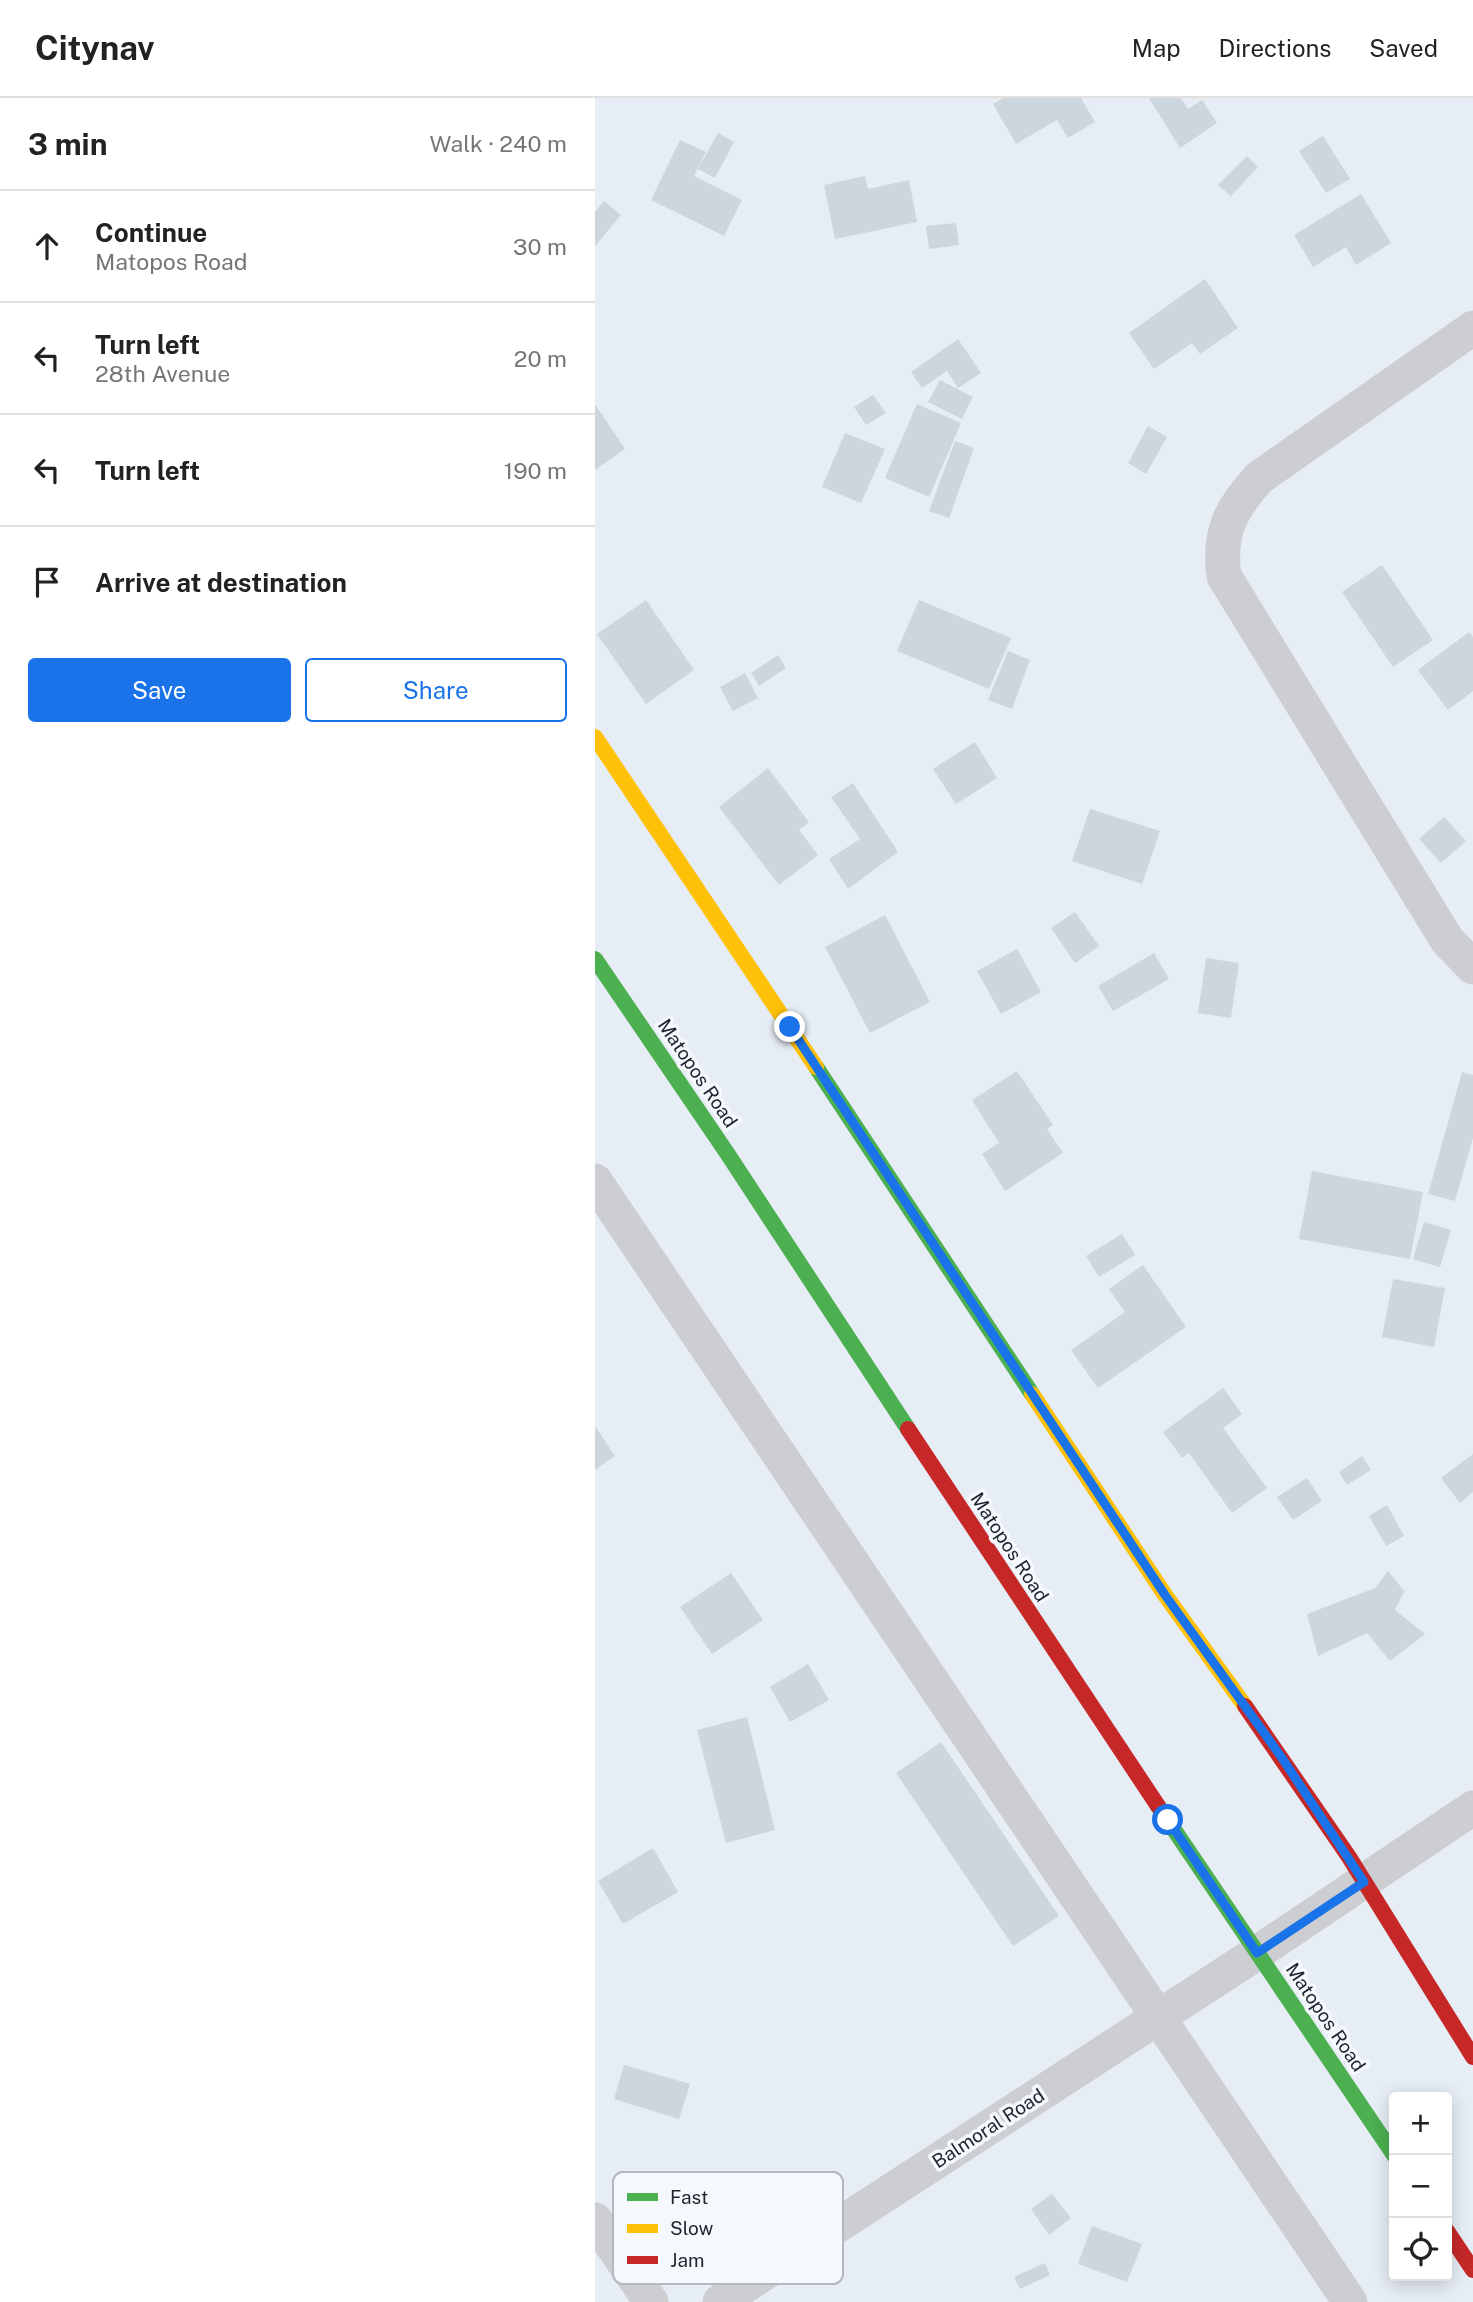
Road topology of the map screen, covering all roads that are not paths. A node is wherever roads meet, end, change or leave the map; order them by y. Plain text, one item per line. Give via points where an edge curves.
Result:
1 (1473, 328) edge
2 (595, 737) edge
3 (595, 958) edge
4 (1473, 967) edge
5 (595, 1181) edge
6 (1473, 1808) edge
7 (1364, 1882) junction
8 (1257, 1953) junction
9 (1157, 2018) junction
10 (1473, 2057) edge
11 (1389, 2148) edge
12 (595, 2220) edge
13 (843, 2222) edge
14 (1452, 2238) edge
15 (613, 2246) edge
16 (1473, 2270) edge
17 (639, 2284) edge
18 (748, 2284) edge
19 (651, 2302) edge
20 (720, 2302) edge
21 (1350, 2302) edge

1 - 4 street via 1260,477 1229,520 1221,551 1224,576 1447,940
2 - 7 street via 1165,1595
3 - 8 street, Matopos Road
5 - 9 street
6 - 7 street, Balmoral Road
7 - 8 street, Balmoral Road
7 - 10 street
8 - 9 street, Balmoral Road
8 - 11 street, Matopos Road
9 - 13 street, Balmoral Road
9 - 21 street
12 - 15 street
14 - 16 street
17 - 19 street
18 - 20 street, Balmoral Road

